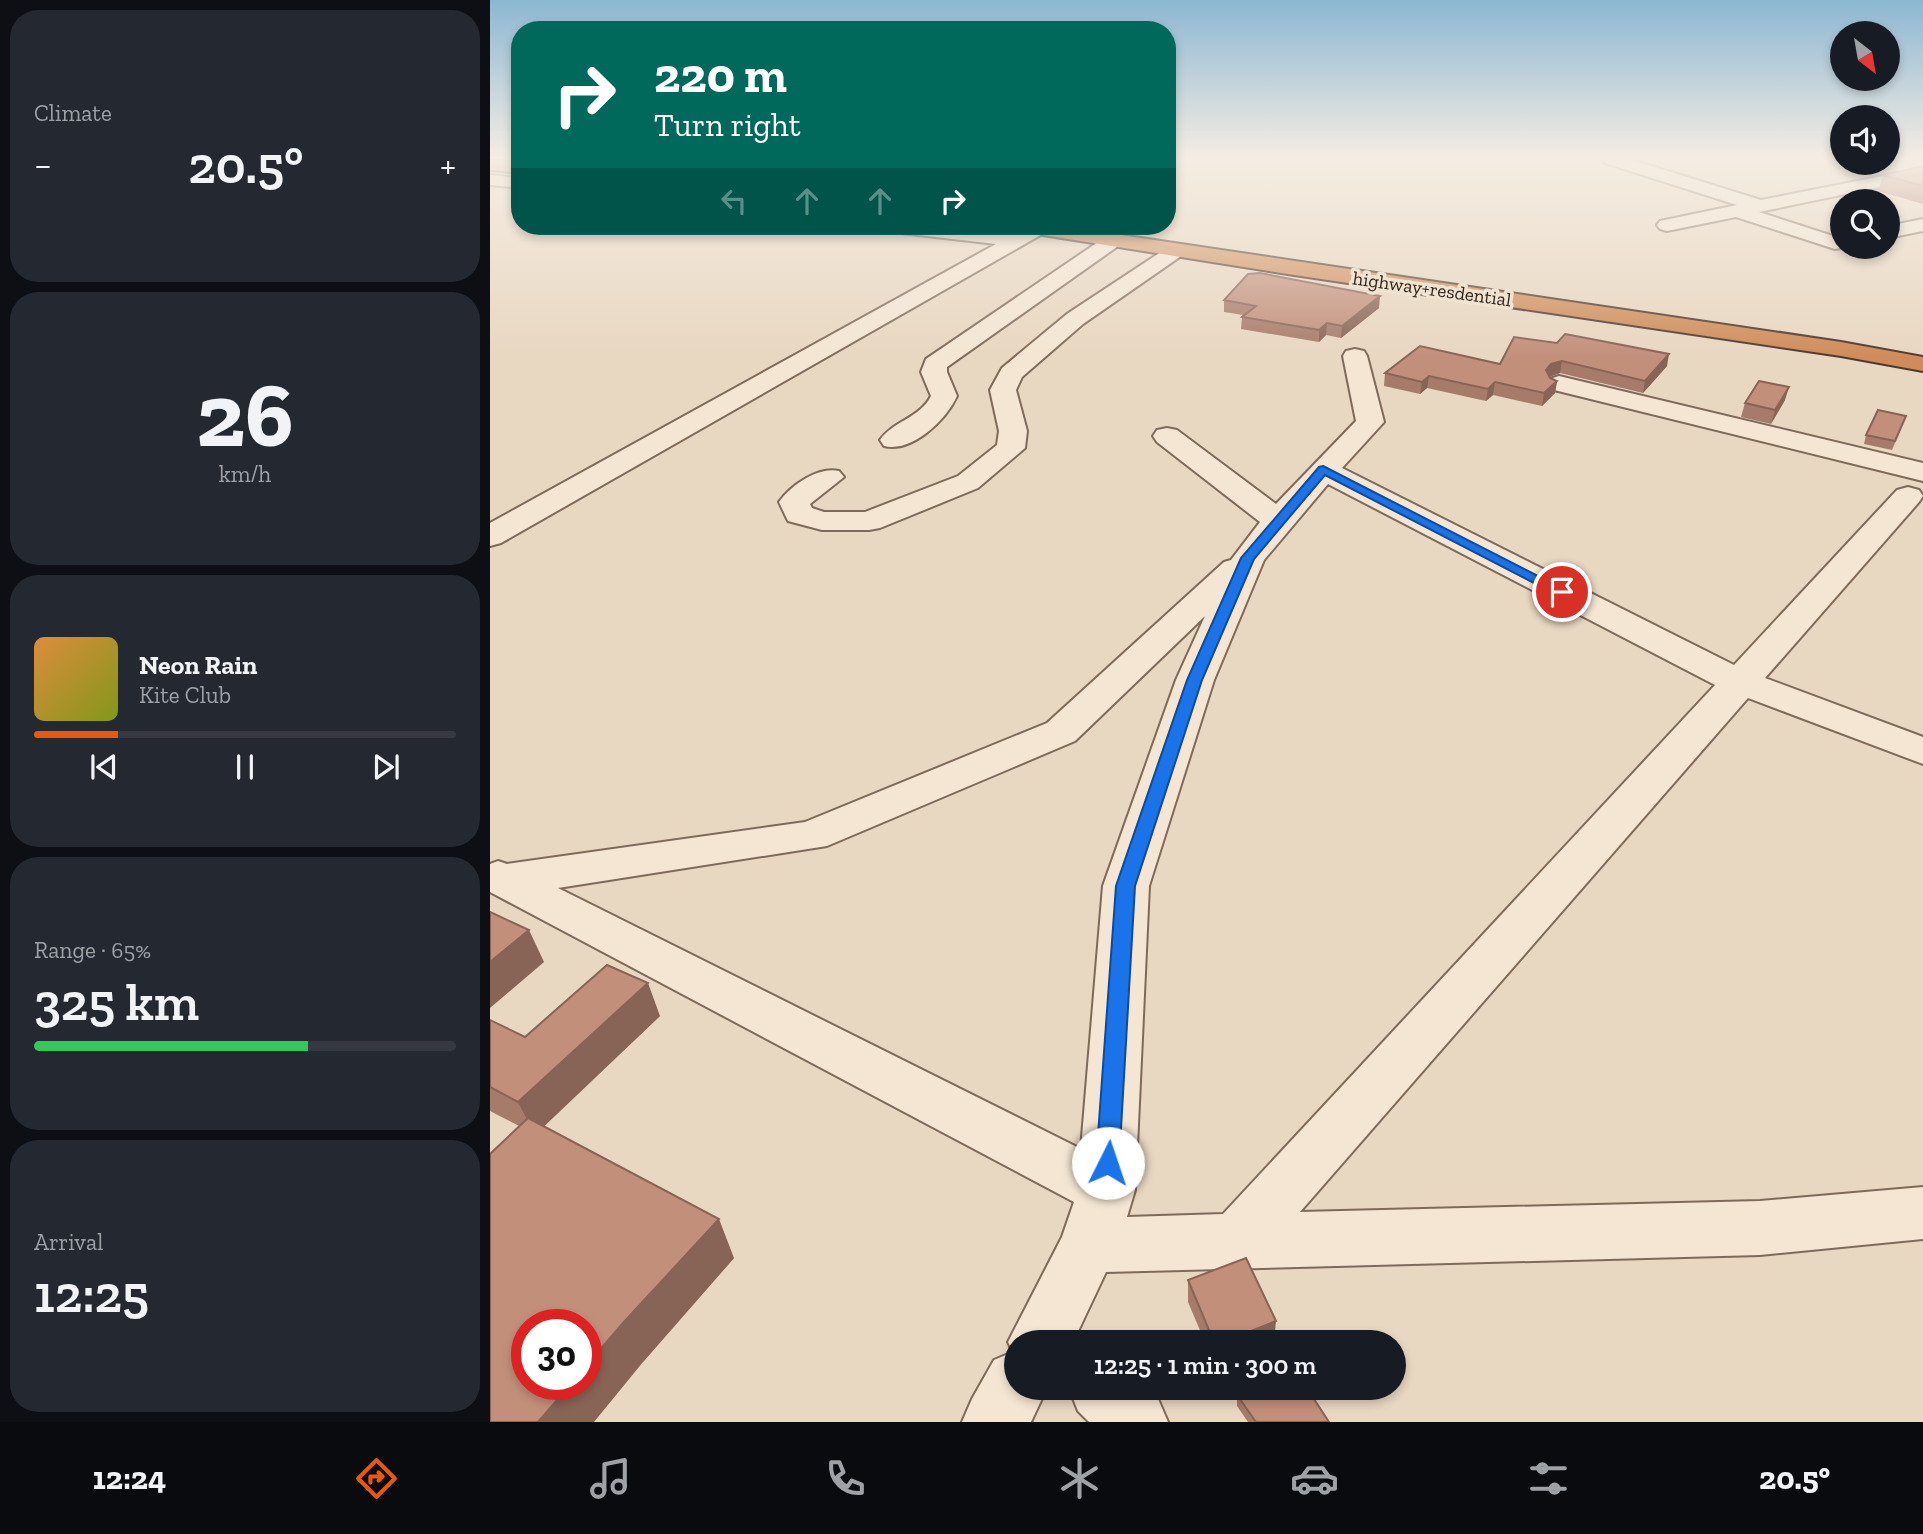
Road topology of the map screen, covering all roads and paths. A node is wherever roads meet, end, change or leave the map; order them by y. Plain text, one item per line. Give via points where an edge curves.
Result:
1 (1790, 225) edge
2 (1921, 225) edge
3 (1900, 230) edge
4 (1020, 235) edge
5 (1066, 235) edge
6 (1114, 240) junction
7 (1830, 241) edge
8 (1177, 250) junction
9 (1841, 349) junction
10 (1356, 356) dead end
11 (1923, 358) edge
12 (1923, 364) edge
13 (1559, 384) edge
14 (974, 393) junction
15 (1167, 436) dead end
16 (894, 440) dead end
17 (1323, 470) junction
18 (829, 477) dead end
19 (1919, 489) edge
20 (1278, 520) junction
21 (490, 536) edge
22 (1248, 558) junction
23 (1741, 681) junction
24 (1923, 751) edge
25 (497, 877) edge
26 (1106, 1190) junction
27 (1923, 1213) edge
28 (1237, 1241) junction
29 (1089, 1245) junction
30 (1049, 1330) edge
31 (1008, 1400) edge
32 (1113, 1400) edge
33 (995, 1422) edge
34 (1135, 1422) edge

1 - 7 street
2 - 3 street
4 - 21 street
5 - 6 highway, highway+resdential
6 - 8 highway, highway+resdential
6 - 14 street via 935,364 934,372
8 - 9 highway, highway+resdential
8 - 14 street via 1075,319 1011,373
9 - 11 highway
9 - 12 highway
10 - 17 street via 1370,422
13 - 19 street
14 - 16 street via 936,411
14 - 18 street via 1013,431 1011,448 968,482 869,521 822,521 799,514 794,502
15 - 20 street
17 - 20 street
17 - 23 street
19 - 23 street
20 - 22 street
22 - 25 street via 1062,732 812,836
22 - 26 street via 1195,680 1125,886
23 - 24 street
23 - 28 street
25 - 26 street
26 - 29 street
27 - 28 street via 1760,1228
28 - 29 street
29 - 30 street
31 - 33 street
32 - 34 street

